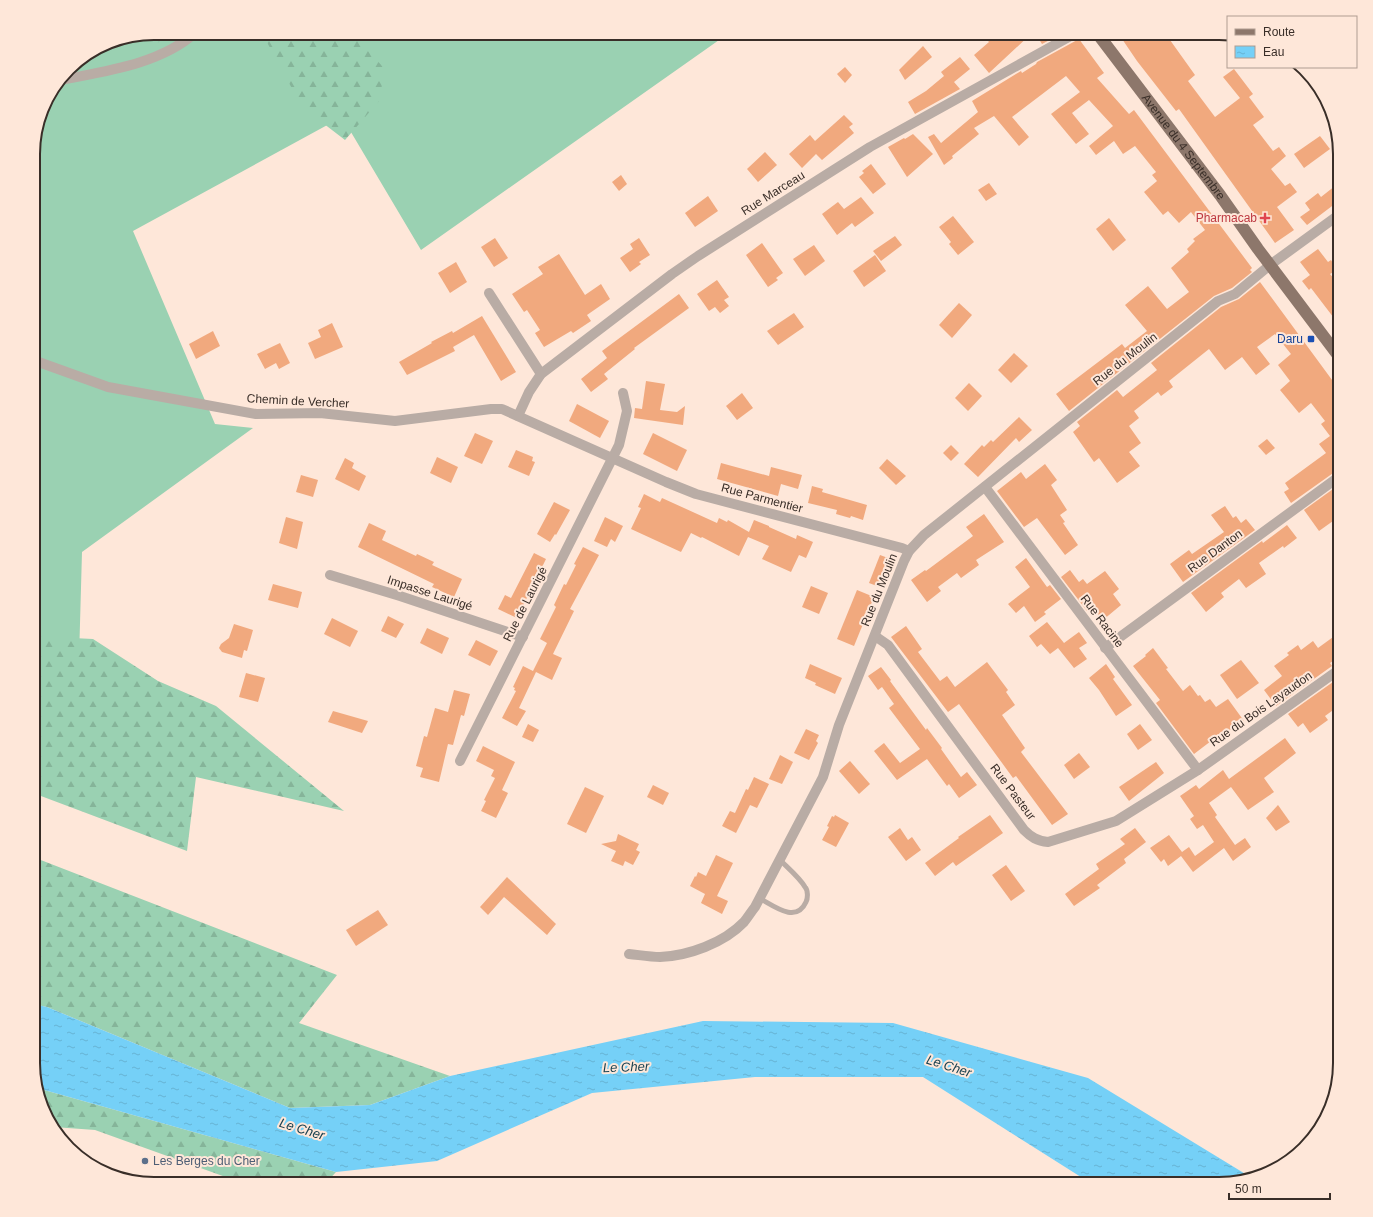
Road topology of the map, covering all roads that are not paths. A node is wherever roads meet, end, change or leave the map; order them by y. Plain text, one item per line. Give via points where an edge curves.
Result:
1 (184, 40) edge
2 (1063, 40) edge
3 (1102, 40) edge
4 (68, 78) edge
5 (1333, 219) edge
6 (1270, 265) junction
7 (489, 293) dead end
8 (1333, 345) edge
9 (40, 363) edge
10 (541, 374) junction
11 (623, 393) dead end
12 (518, 416) junction
13 (612, 458) junction
14 (1333, 481) edge
15 (985, 487) junction
16 (908, 551) junction
17 (330, 575) dead end
18 (875, 636) junction
19 (523, 637) junction
20 (1106, 648) junction
21 (1333, 674) edge
22 (460, 761) dead end
23 (1198, 770) junction
24 (779, 859) junction
25 (760, 898) junction
26 (629, 954) dead end

1 - 4 street via 164,53 119,68
2 - 10 street, Rue Marceau via 870,147 795,194 678,270
3 - 6 main road, Avenue du 4 Septembre
5 - 6 street, Rue du Moulin
6 - 8 main road, Avenue du 4 Septembre
6 - 15 street, Rue du Moulin via 1235,294 1218,301
7 - 10 street
9 - 12 street, Chemin de Vercher via 108,387 256,414 320,413 395,421 502,409
10 - 12 street, Rue Marceau
11 - 13 street via 627,412 619,446
12 - 13 street, Rue Parmentier
13 - 16 street, Rue Parmentier via 696,494
13 - 19 street, Rue de Laurigé
14 - 20 street, Rue Danton
15 - 16 street, Rue du Moulin via 924,535
15 - 20 street, Rue Racine
16 - 18 street, Rue du Moulin
17 - 19 street, Impasse Laurigé
18 - 23 street, Rue Pasteur via 888,646 1024,830 1040,841 1048,842 1116,822
18 - 24 street, Rue du Moulin via 839,725 822,777
19 - 22 street, Rue de Laurigé
20 - 23 street, Rue Racine
21 - 23 street, Rue du Bois Layaudon
24 - 25 street, Rue du Moulin
24 - 25 lane via 806,888 808,898 804,908 794,913 784,912
25 - 26 street, Rue du Moulin via 743,922 705,947 680,955 658,957

